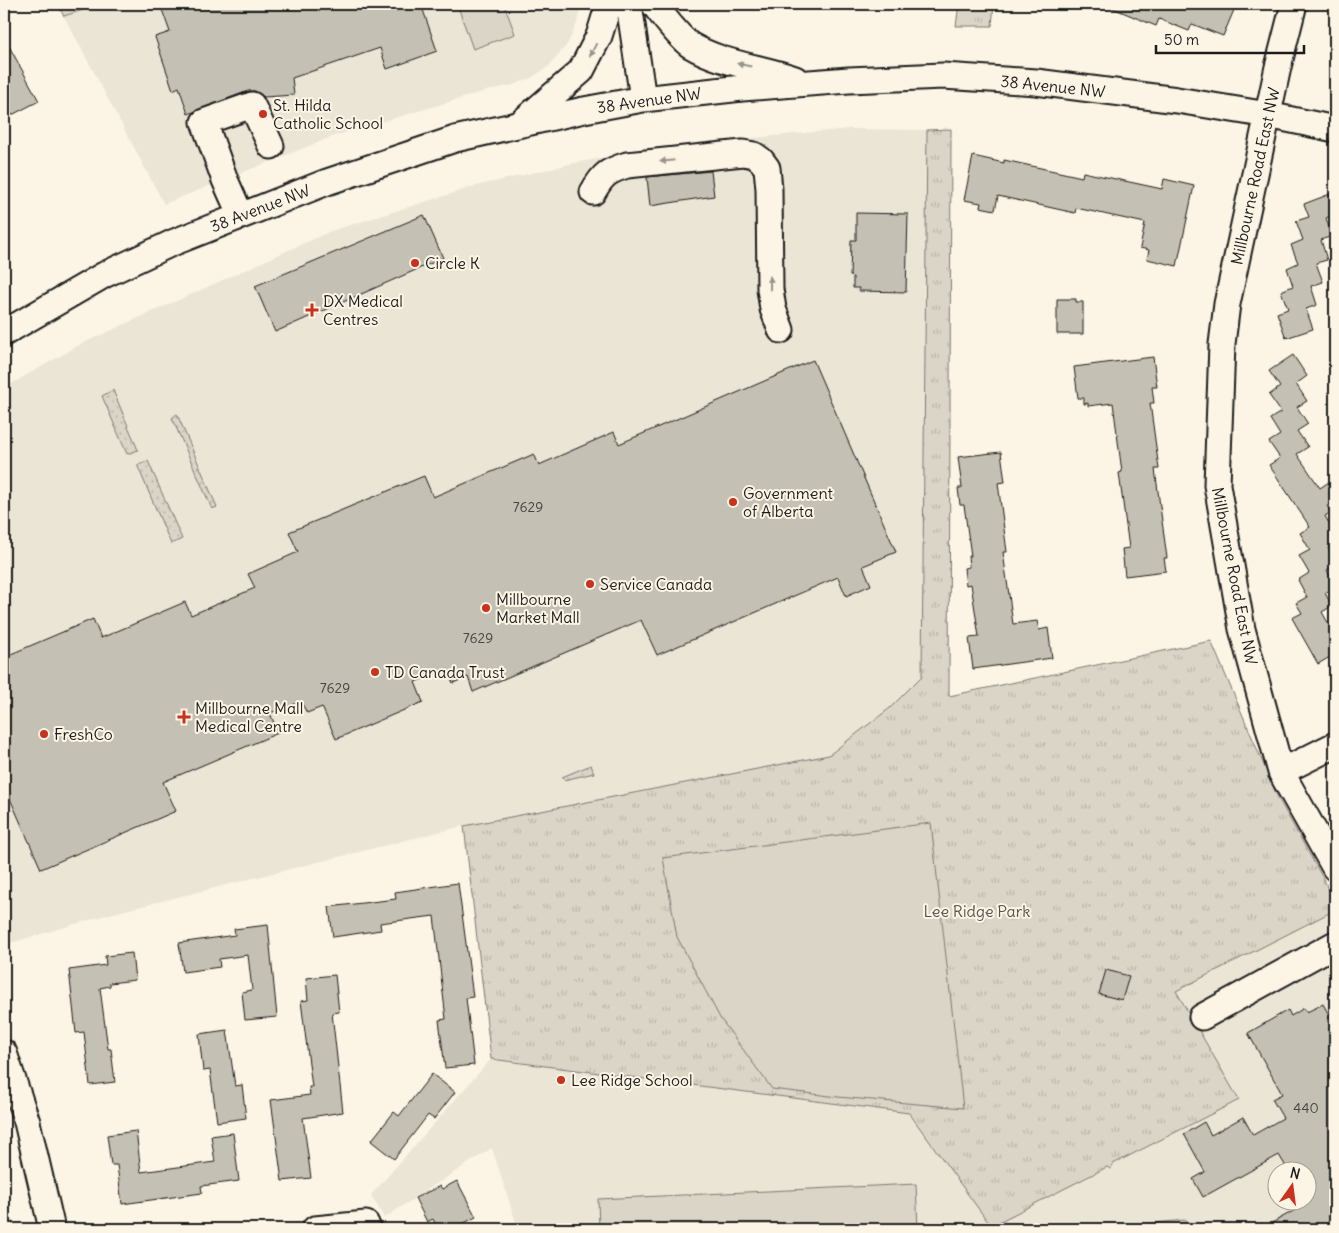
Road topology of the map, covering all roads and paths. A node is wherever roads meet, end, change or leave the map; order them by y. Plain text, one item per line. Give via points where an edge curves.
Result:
1 (609, 4) edge
2 (629, 4) edge
3 (654, 4) edge
4 (1294, 4) edge
5 (807, 83) junction
6 (643, 99) junction
7 (1268, 116) junction
8 (518, 126) junction
9 (1335, 129) edge
10 (271, 146) dead end
11 (593, 192) dead end
12 (241, 216) junction
13 (781, 330) dead end
14 (4, 333) edge
15 (1335, 745) edge
16 (1281, 772) junction
17 (1335, 868) edge
18 (1335, 944) edge
19 (1202, 1017) dead end
20 (4, 1053) edge
21 (367, 1226) edge
22 (52, 1229) edge
23 (315, 1229) edge

1 -> 8 street via 599,36 581,72
2 - 6 street
5 -> 3 street via 770,70 721,60 688,44
4 - 7 street, Millbourne Road East NW
5 - 6 street, 38 Avenue NW
5 - 7 street, 38 Avenue NW via 944,76 1036,82 1177,100
6 - 8 street, 38 Avenue NW
7 - 9 street, 38 Avenue NW
7 - 16 street, Millbourne Road East NW via 1227,304 1222,344 1217,484 1242,629
8 - 12 street, 38 Avenue NW via 456,139 327,182
10 - 12 street via 252,105 204,122
13 -> 11 street via 772,309 770,233 759,206 758,179 752,163 740,156 715,156 627,165 601,178
12 - 14 street, 38 Avenue NW via 104,275
15 - 16 street
16 - 17 street, Millbourne Road East NW
18 - 19 street
20 - 22 street via 27,1122
21 - 23 street

